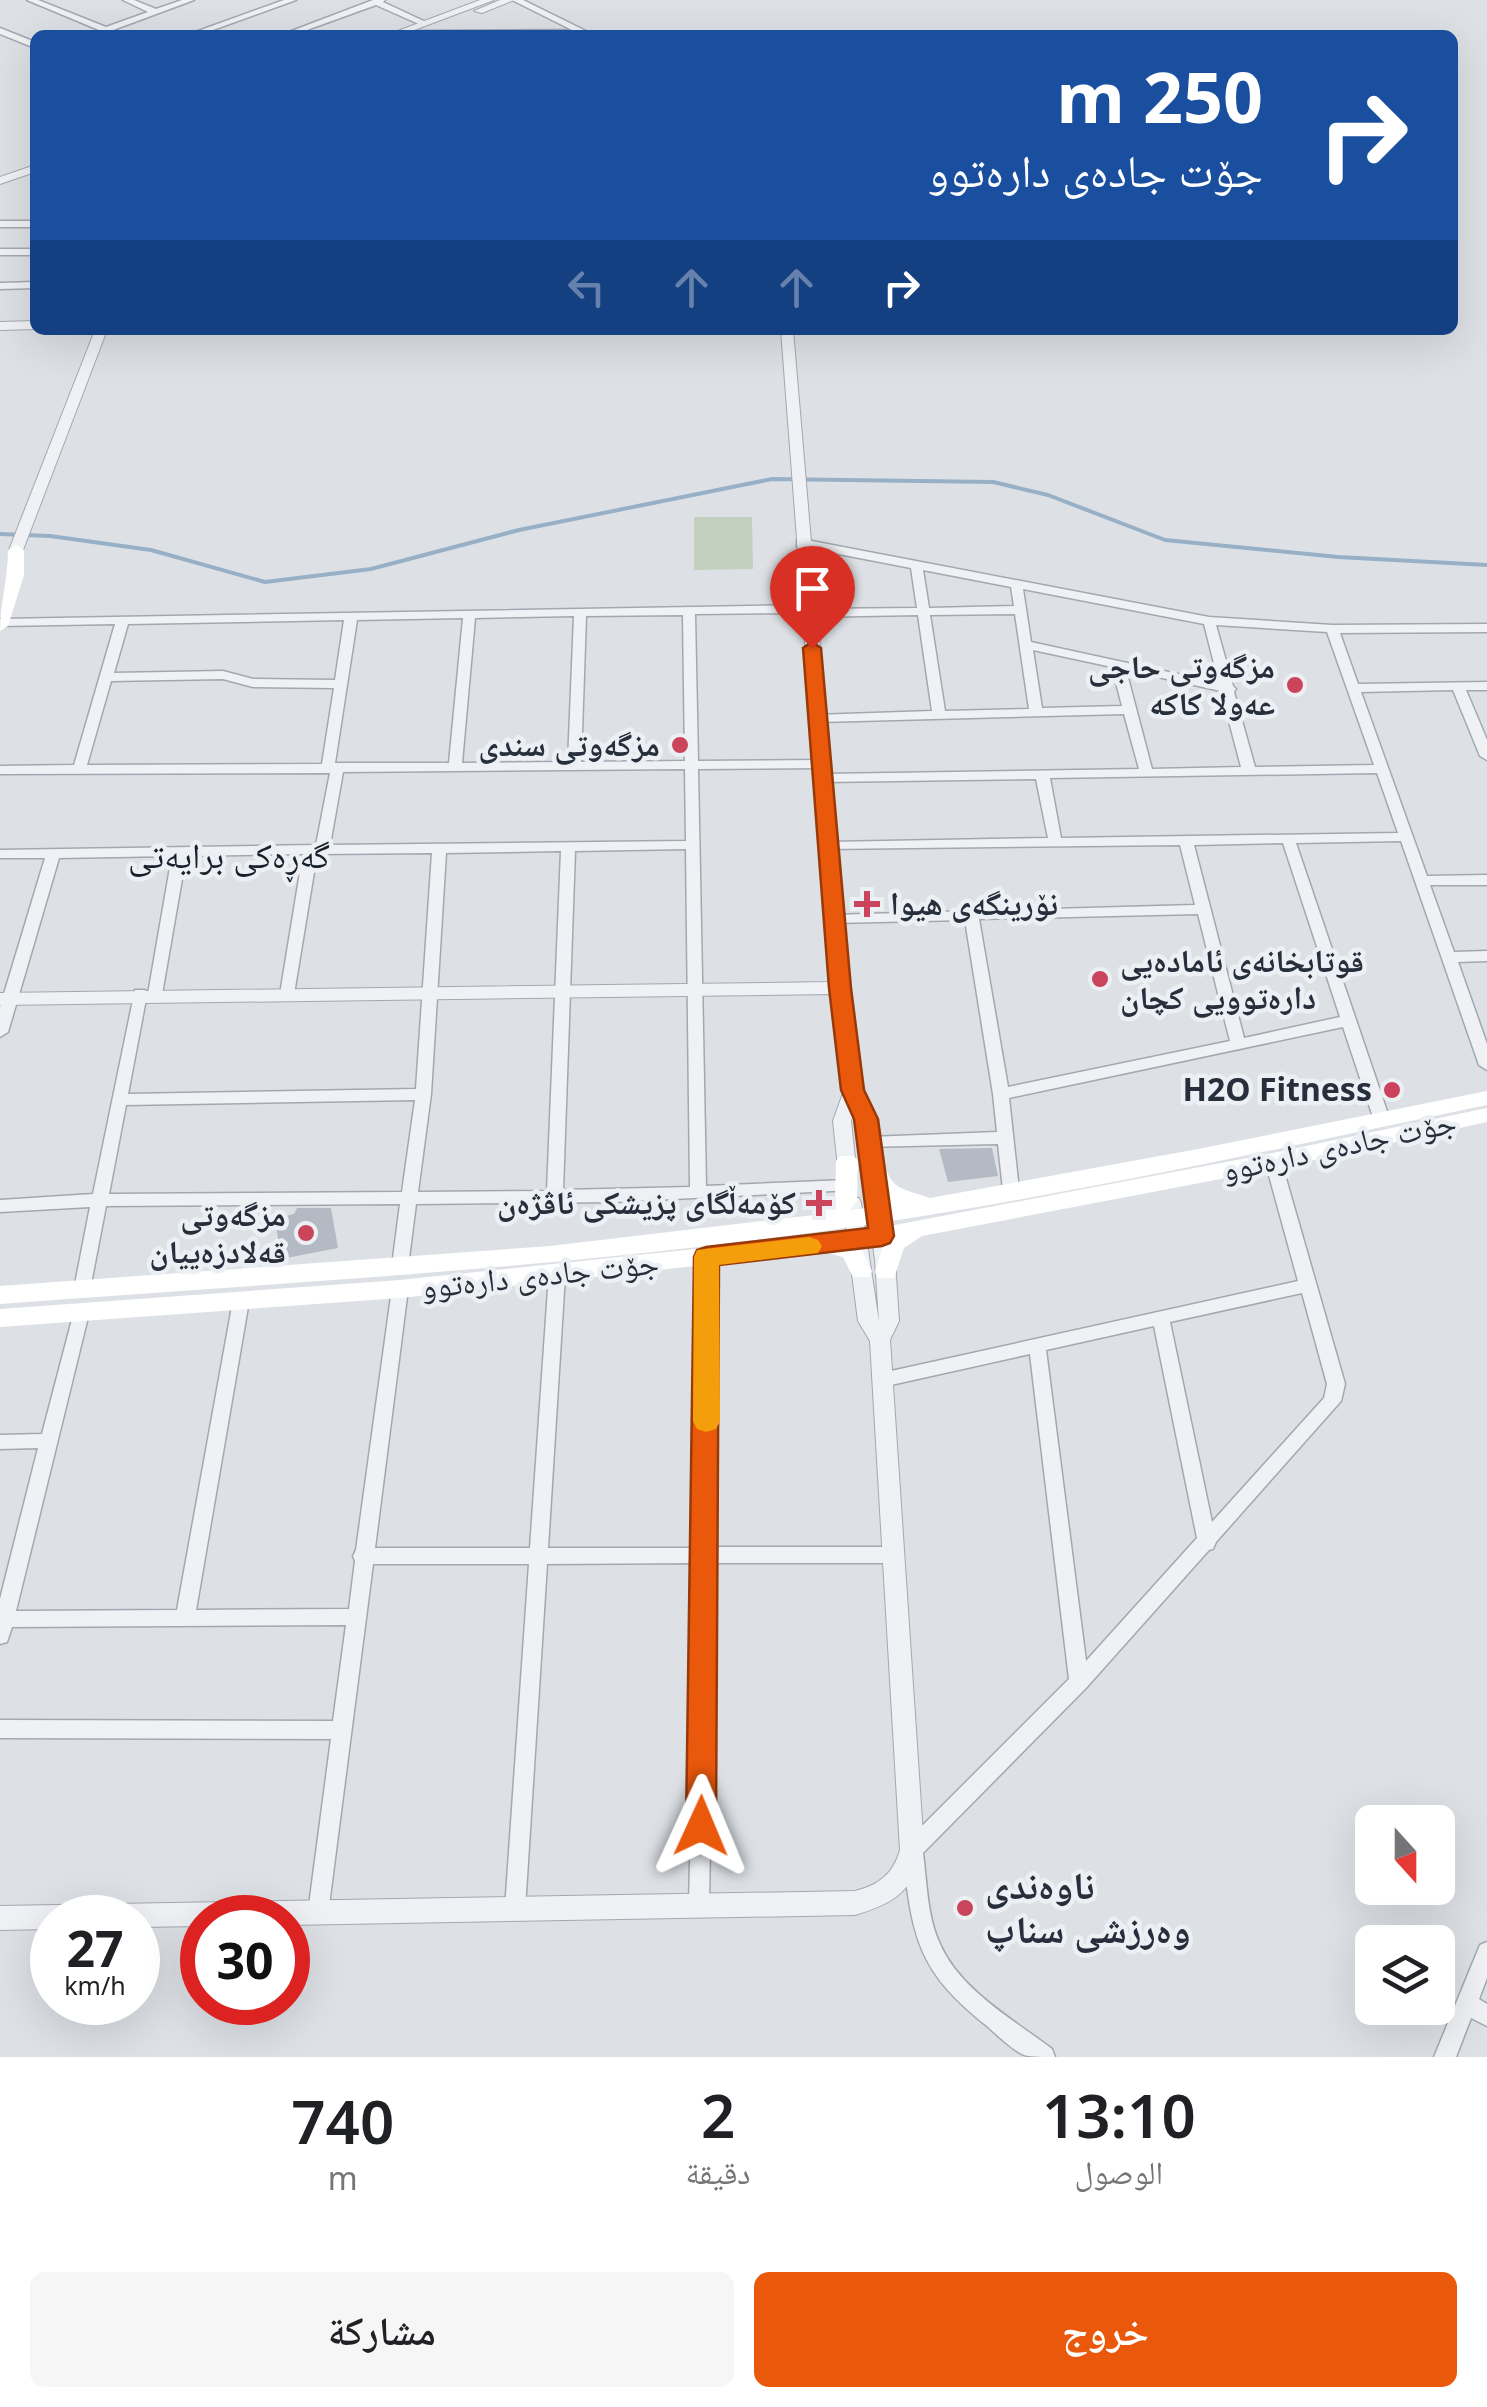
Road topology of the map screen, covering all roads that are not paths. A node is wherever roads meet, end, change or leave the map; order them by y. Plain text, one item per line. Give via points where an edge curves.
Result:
1 (31, 0) edge
2 (127, 0) edge
3 (190, 0) edge
4 (292, 0) edge
5 (490, 0) edge
6 (512, 0) edge
7 (378, 1) edge
8 (156, 12) junction
9 (424, 23) junction
10 (105, 30) joint
11 (205, 30) edge
12 (299, 30) edge
13 (405, 30) edge
14 (426, 30) edge
15 (578, 30) edge
16 (0, 31) edge
17 (30, 44) edge
18 (30, 170) edge
19 (30, 179) edge
20 (0, 182) edge
21 (0, 191) edge
22 (30, 222) edge
23 (0, 224) edge
24 (0, 252) edge
25 (30, 252) edge
26 (0, 286) edge
27 (30, 286) edge
28 (30, 325) edge
29 (0, 326) edge
30 (100, 335) edge
31 (787, 335) edge
32 (801, 542) junction
33 (14, 551) edge
34 (916, 564) junction
35 (1016, 583) junction
36 (1018, 610) junction
37 (808, 611) junction
38 (923, 612) junction
39 (689, 613) junction
40 (580, 614) junction
41 (469, 616) junction
42 (351, 618) junction
43 (123, 619) junction
44 (1209, 621) junction
45 (1, 624) edge
46 (1487, 628) edge
47 (1332, 629) junction
48 (1024, 644) junction
49 (1118, 665) junction
50 (108, 677) junction
51 (341, 684) junction
52 (1458, 686) junction
53 (1487, 686) edge
54 (1230, 688) junction
55 (1352, 688) junction
56 (1130, 710) junction
57 (1036, 712) junction
58 (939, 715) junction
59 (820, 718) junction
60 (1487, 756) edge
61 (690, 766) junction
62 (574, 767) junction
63 (455, 768) junction
64 (332, 769) junction
65 (1382, 769) junction
66 (0, 770) edge
67 (79, 770) junction
68 (1249, 771) junction
69 (824, 772) junction
70 (1146, 772) junction
71 (1042, 774) junction
72 (1406, 837) junction
73 (1186, 840) junction
74 (1288, 840) junction
75 (1055, 841) junction
76 (692, 844) junction
77 (568, 845) junction
78 (830, 846) junction
79 (439, 848) junction
80 (316, 850) junction
81 (53, 853) junction
82 (0, 854) edge
83 (179, 854) junction
84 (1487, 880) edge
85 (1422, 881) junction
86 (1204, 909) junction
87 (971, 914) junction
88 (835, 918) junction
89 (1487, 956) edge
90 (1450, 957) junction
91 (697, 988) junction
92 (840, 988) junction
93 (429, 992) junction
94 (564, 993) junction
95 (148, 994) junction
96 (287, 994) junction
97 (5, 999) edge
98 (1348, 1021) junction
99 (0, 1032) edge
100 (1238, 1043) junction
101 (1487, 1065) edge
102 (853, 1090) junction
103 (424, 1094) junction
104 (1001, 1094) junction
105 (1487, 1098) edge
106 (119, 1100) junction
107 (1487, 1115) edge
108 (1382, 1120) junction
109 (1003, 1138) junction
110 (870, 1151) junction
111 (847, 1161) junction
112 (1273, 1161) junction
113 (846, 1186) junction
114 (698, 1190) junction
115 (1011, 1190) junction
116 (555, 1194) junction
117 (411, 1199) junction
118 (100, 1200) junction
119 (0, 1206) edge
120 (954, 1212) junction
121 (880, 1226) junction
122 (772, 1228) junction
123 (855, 1229) junction
124 (804, 1247) junction
125 (706, 1257) junction
126 (861, 1271) junction
127 (886, 1272) junction
128 (556, 1274) junction
129 (400, 1278) junction
130 (1308, 1285) junction
131 (82, 1289) junction
132 (0, 1295) edge
133 (241, 1301) junction
134 (82, 1313) junction
135 (0, 1318) edge
136 (1161, 1318) junction
137 (880, 1340) junction
138 (1038, 1346) junction
139 (882, 1380) junction
140 (49, 1441) junction
141 (0, 1442) edge
142 (1207, 1543) junction
143 (706, 1554) junction
144 (541, 1555) junction
145 (893, 1555) junction
146 (362, 1556) junction
147 (354, 1616) junction
148 (186, 1619) junction
149 (2, 1627) edge
150 (1078, 1682) junction
151 (0, 1728) edge
152 (341, 1730) junction
153 (912, 1850) junction
154 (699, 1904) junction
155 (515, 1909) junction
156 (318, 1913) junction
157 (0, 1918) edge
158 (1487, 1952) edge
159 (1466, 2004) junction
160 (1487, 2015) edge
161 (1044, 2057) edge
162 (1444, 2057) edge

1 - 10 street
2 - 8 street
3 - 8 street
4 - 11 street
5 - 9 street
6 - 14 street
6 - 15 street
7 - 9 street
7 - 12 street
8 - 10 street
9 - 13 street
16 - 17 street
18 - 20 street
19 - 21 street
22 - 23 street
24 - 25 street
26 - 27 street
28 - 29 street
30 - 33 street
31 - 32 street
32 - 34 street
32 - 37 street
33 - 45 main road
34 - 35 street
34 - 38 street
35 - 36 street
35 - 44 street
36 - 38 street
36 - 48 street
37 - 38 street
37 - 39 street
37 - 59 street
38 - 58 street
39 - 40 street
39 - 61 street
40 - 41 street
40 - 62 street
41 - 42 street
41 - 63 street
42 - 43 street
42 - 51 street
43 - 45 street
43 - 50 street
44 - 47 street
44 - 54 street
46 - 47 street
47 - 55 street
48 - 49 street
48 - 57 street
49 - 54 street
49 - 56 street
50 - 51 street via 223,675 253,683
50 - 67 street
51 - 64 street
52 - 53 street
52 - 55 street
52 - 60 street
54 - 68 street
55 - 65 street
56 - 57 street
56 - 70 street
57 - 58 street
58 - 59 street
59 - 69 street
61 - 62 street
61 - 69 street
61 - 76 street
62 - 63 street
63 - 64 street
64 - 67 street
64 - 80 street
65 - 68 street
65 - 72 street
66 - 67 street
68 - 70 street
69 - 71 street
69 - 78 street
70 - 71 street
71 - 75 street
72 - 74 street
72 - 85 street
73 - 74 street
73 - 75 street
73 - 86 street
74 - 98 street
75 - 78 street
76 - 77 street
76 - 91 street
77 - 79 street
77 - 94 street
78 - 88 street
79 - 80 street
79 - 93 street
80 - 83 street
80 - 96 street
81 - 82 street
81 - 83 street
81 - 97 street
83 - 95 street
84 - 85 street
85 - 90 street
86 - 87 street
86 - 100 street
87 - 88 street
87 - 104 street
88 - 92 street
89 - 90 street
90 - 101 street
91 - 92 street
91 - 94 street
91 - 114 street
92 - 102 street
93 - 94 street
93 - 96 street
93 - 103 street
94 - 116 street
95 - 96 street
95 - 97 street
95 - 106 street
97 - 99 street
98 - 100 street
98 - 108 street
100 - 104 street
102 - 110 street
102 - 111 street via 842,1120
103 - 106 street
103 - 117 street
104 - 109 street
105 - 108 main road, جۆت جادەی دارەتوو
106 - 118 street
107 - 112 main road, جۆت جادەی دارەتوو
108 - 115 main road, جۆت جادەی دارەتوو
109 - 110 street
109 - 115 street
110 - 120 main road via 893,1198
110 - 121 street
111 - 113 main road
111 - 123 street
112 - 120 main road, جۆت جادەی دارەتوو
112 - 130 street
113 - 114 street
113 - 122 main road via 846,1201 837,1211
114 - 116 street
115 - 120 main road, جۆت جادەی دارەتوو
116 - 117 street
117 - 118 street
117 - 129 street
118 - 119 street
118 - 131 street
120 - 121 main road, جۆت جادەی دارەتوو
120 - 127 main road via 902,1237
121 - 123 main road, جۆت جادەی دارەتوو
121 - 127 street
122 - 123 main road, جۆت جادەی دارەتوو
122 - 129 main road, جۆت جادەی دارەتوو
123 - 124 main road, جۆت جادەی دارەتوو
123 - 126 street
124 - 125 main road, جۆت جادەی دارەتوو
124 - 126 main road via 845,1246
125 - 128 main road, جۆت جادەی دارەتوو
125 - 143 street
126 - 137 street via 868,1321
127 - 137 street via 889,1321
128 - 129 main road, جۆت جادەی دارەتوو
128 - 144 street
129 - 131 main road, جۆت جادەی دارەتوو
129 - 133 main road, جۆت جادەی دارەتوو
129 - 146 street
130 - 136 street
130 - 142 street via 1336,1384 1332,1401
131 - 132 main road, جۆت جادەی دارەتوو
133 - 134 main road, جۆت جادەی دارەتوو
133 - 148 street
134 - 135 main road, جۆت جادەی دارەتوو
134 - 140 street
136 - 138 street
136 - 142 street
137 - 139 street
138 - 139 street
138 - 150 street
139 - 145 street
140 - 141 street
140 - 149 street
142 - 150 street
143 - 144 street
143 - 145 street
143 - 154 street
144 - 146 street
144 - 155 street
145 - 153 street
146 - 147 street
147 - 148 street
147 - 152 street
148 - 149 street
150 - 153 street
151 - 152 street
152 - 156 street
153 - 154 street via 907,1870 889,1892 866,1900
153 - 161 street via 924,1929 935,1956 972,1999
154 - 155 street
155 - 156 street
156 - 157 street
158 - 159 street
159 - 160 street
159 - 162 street

